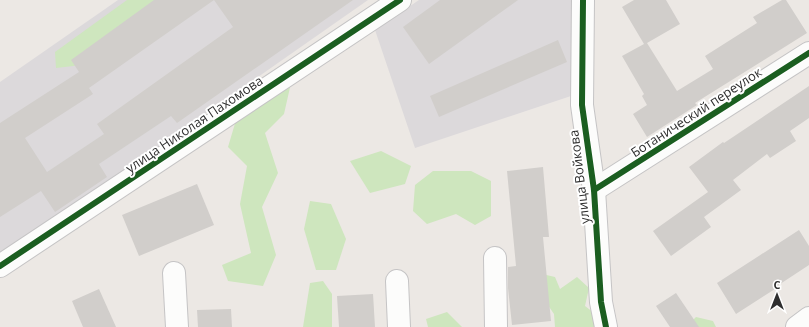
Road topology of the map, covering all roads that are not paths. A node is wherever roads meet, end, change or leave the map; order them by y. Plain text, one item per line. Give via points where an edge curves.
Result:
1 (400, 0) edge
2 (583, 0) edge
3 (809, 53) edge
4 (594, 190) junction
5 (495, 258) dead end
6 (0, 266) edge
7 (174, 273) dead end
8 (397, 281) dead end
9 (809, 318) edge
10 (177, 327) edge
11 (399, 327) edge
12 (496, 327) edge
13 (606, 327) edge
14 (797, 327) edge

1 - 6 street, улица Николая Пахомова
2 - 4 street, улица Войкова via 582,104
3 - 4 street, Ботанический переулок
4 - 13 street, улица Войкова via 601,302
5 - 12 street
7 - 10 street
8 - 11 street
9 - 14 street

